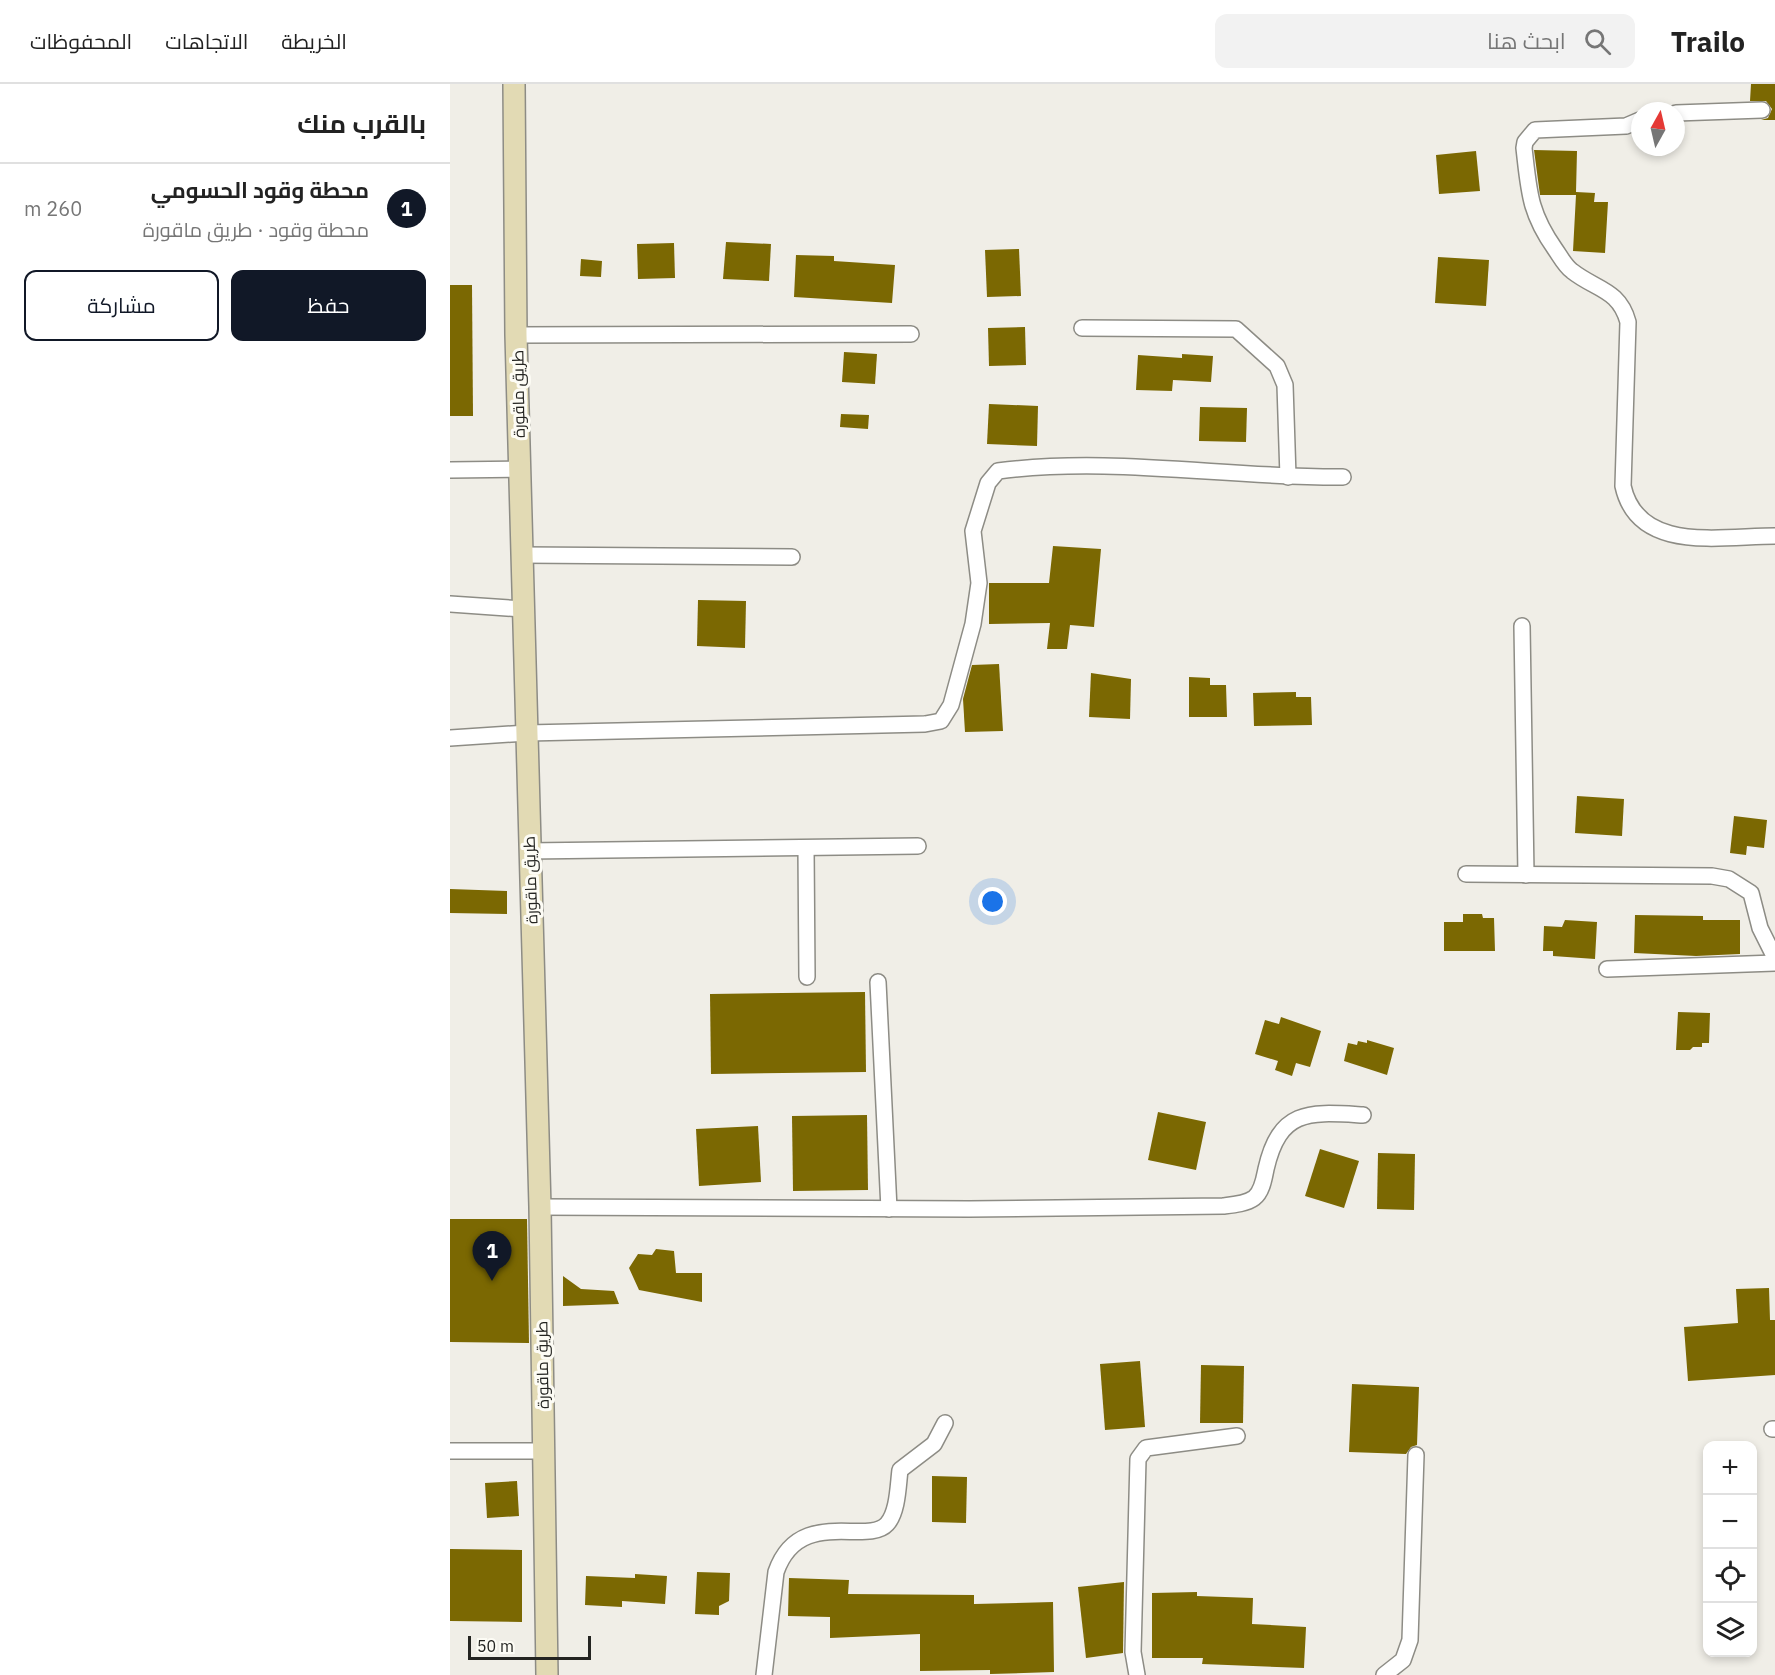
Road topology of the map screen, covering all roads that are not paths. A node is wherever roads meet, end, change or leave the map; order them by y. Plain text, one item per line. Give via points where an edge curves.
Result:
1 (514, 84) edge
2 (1762, 110) dead end
3 (1685, 113) edge
4 (1631, 124) edge
5 (1082, 328) dead end
6 (911, 334) dead end
7 (516, 335) junction
8 (519, 469) junction
9 (450, 470) edge
10 (1288, 477) junction
11 (1343, 477) dead end
12 (1775, 536) edge
13 (522, 555) junction
14 (792, 557) dead end
15 (450, 604) edge
16 (523, 609) junction
17 (1522, 626) dead end
18 (527, 733) junction
19 (450, 738) edge
20 (918, 846) dead end
21 (806, 848) junction
22 (528, 851) junction
23 (1466, 874) dead end
24 (1526, 875) junction
25 (1775, 958) edge
26 (1775, 963) edge
27 (1607, 969) dead end
28 (807, 977) dead end
29 (878, 982) dead end
30 (1363, 1115) dead end
31 (540, 1207) junction
32 (889, 1209) junction
33 (945, 1423) dead end
34 (1237, 1436) dead end
35 (544, 1450) junction
36 (450, 1451) edge
37 (1416, 1455) dead end
38 (547, 1675) edge
39 (764, 1675) edge
40 (1137, 1675) edge
41 (1384, 1675) edge

1 - 7 street, طريق ماقورة
2 - 3 street
4 - 12 street via 1535,130 1524,148 1530,203 1545,235 1569,270 1611,293 1624,309 1628,322 1623,486 1626,503 1639,520 1656,532 1682,536
5 - 10 street via 1236,329 1277,366 1285,385
6 - 7 street
7 - 8 street, طريق ماقورة
8 - 9 street
8 - 13 street, طريق ماقورة
10 - 11 street
10 - 18 street via 1090,466 998,471 988,483 973,531 979,583 973,624 951,705 941,721
13 - 14 street
13 - 16 street, طريق ماقورة
15 - 16 street
16 - 18 street, طريق ماقورة
17 - 24 street
18 - 19 street
18 - 22 street, طريق ماقورة
20 - 21 street
21 - 22 street
21 - 28 street
22 - 31 street, طريق ماقورة
23 - 24 street
24 - 25 street via 1729,879 1751,893 1760,928
26 - 27 street
29 - 32 street
30 - 32 street via 1318,1112 1288,1123 1271,1149 1259,1192 1253,1199 1240,1203
31 - 32 street
31 - 35 street, طريق ماقورة
33 - 39 street via 934,1444 900,1470 892,1517 886,1525 871,1531 819,1532 800,1541 780,1561
34 - 40 street via 1146,1448 1138,1459 1133,1652
35 - 36 street
35 - 38 street, طريق ماقورة
37 - 41 street via 1410,1640 1403,1660

